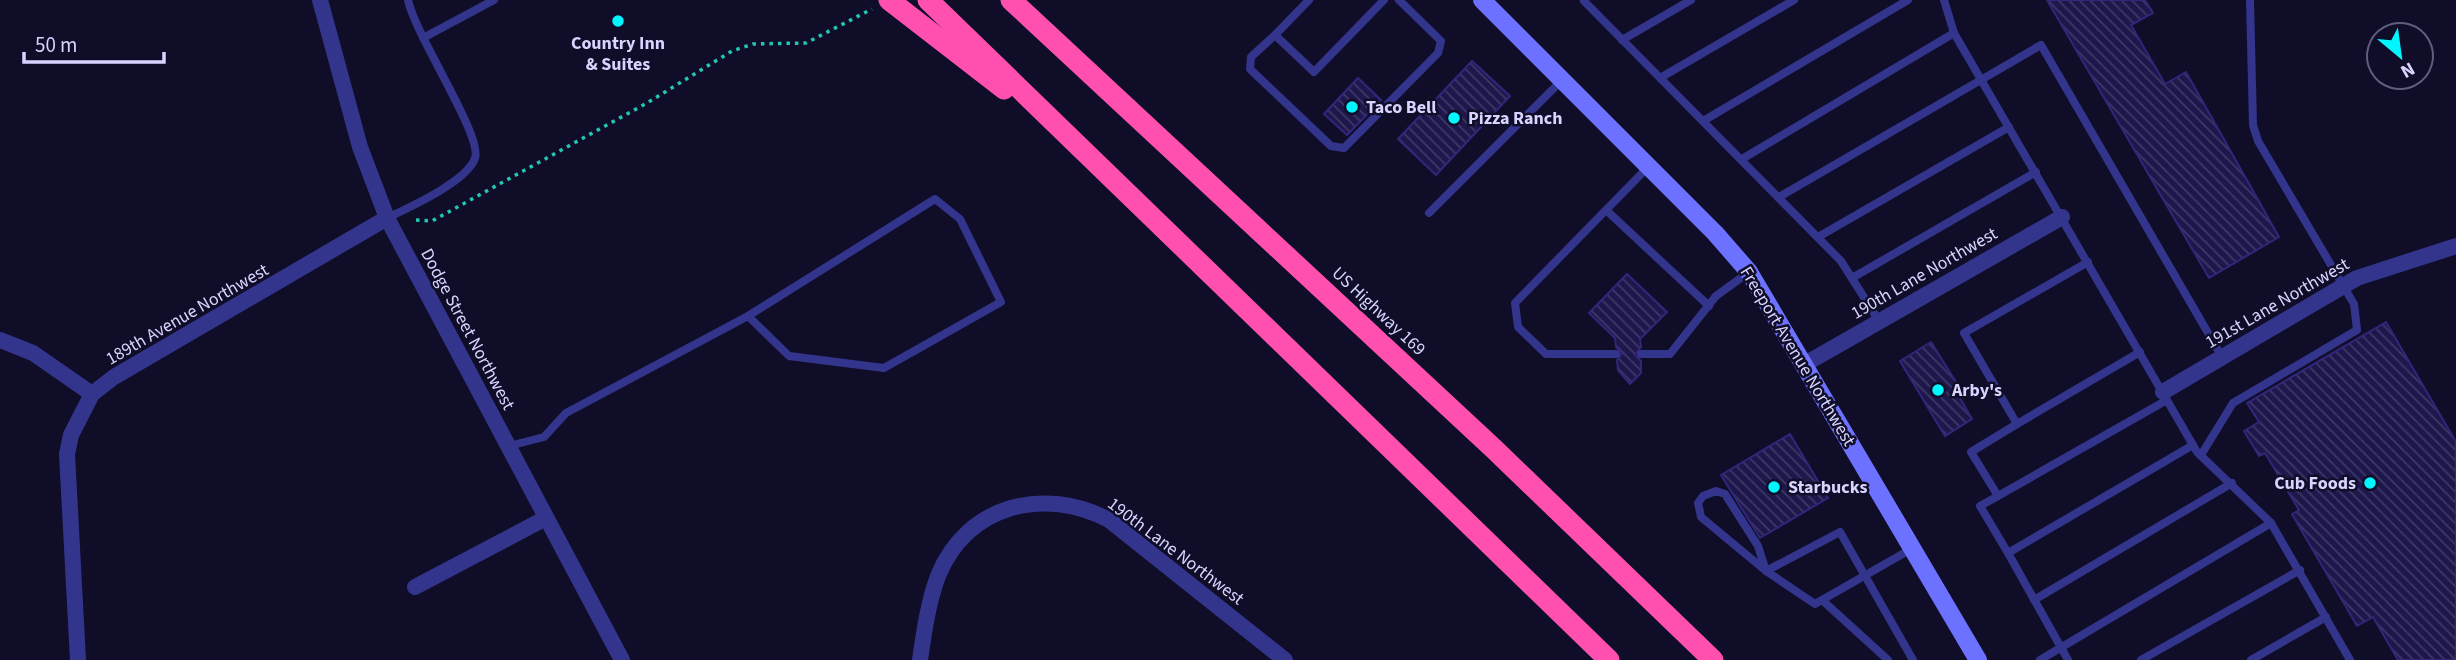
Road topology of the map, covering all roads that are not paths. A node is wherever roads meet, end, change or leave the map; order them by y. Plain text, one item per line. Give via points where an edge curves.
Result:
1 (320, 0) edge
2 (408, 0) edge
3 (494, 0) edge
4 (928, 0) edge
5 (1011, 0) edge
6 (1021, 0) edge
7 (1310, 0) edge
8 (1384, 0) edge
9 (1399, 0) edge
10 (1482, 0) edge
11 (1585, 0) edge
12 (1691, 0) edge
13 (1794, 0) edge
14 (1908, 0) edge
15 (1944, 0) edge
16 (2250, 0) edge
17 (884, 3) edge
18 (1954, 33) junction
19 (1275, 35) junction
20 (423, 38) junction
21 (1622, 40) junction
22 (1066, 52) junction
23 (1660, 78) junction
24 (1981, 79) junction
25 (1562, 80) junction
26 (1703, 121) junction
27 (2009, 127) junction
28 (1079, 146) junction
29 (1742, 159) junction
30 (1648, 166) junction
31 (2036, 172) junction
32 (1779, 197) junction
33 (1606, 210) junction
34 (1429, 214) dead end
35 (2062, 217) junction
36 (387, 218) junction
37 (1818, 237) junction
38 (2456, 246) edge
39 (2088, 262) junction
40 (1749, 272) junction
41 (1852, 278) junction
42 (2344, 285) junction
43 (1709, 306) junction
44 (748, 316) junction
45 (1879, 321) junction
46 (0, 341) edge
47 (2140, 352) junction
48 (1616, 354) dead end
49 (1641, 354) dead end
50 (2222, 357) junction
51 (1805, 364) junction
52 (92, 394) junction
53 (2165, 396) junction
54 (2017, 424) junction
55 (2193, 445) junction
56 (509, 446) junction
57 (2201, 455) junction
58 (2232, 483) junction
59 (1998, 496) junction
60 (546, 518) junction
61 (2271, 523) junction
62 (1913, 548) junction
63 (2008, 553) junction
64 (2300, 570) junction
65 (1766, 571) junction
66 (1865, 575) junction
67 (415, 587) dead end
68 (1822, 600) junction
69 (2034, 600) junction
70 (2326, 617) junction
71 (2060, 648) junction
72 (78, 660) edge
73 (622, 660) edge
74 (920, 660) edge
75 (1285, 660) edge
76 (1609, 660) edge
77 (1713, 660) edge
78 (1888, 660) edge
79 (1913, 660) edge
80 (1978, 660) edge
81 (2040, 660) edge
82 (2068, 660) edge
83 (2141, 660) edge
84 (2251, 660) edge
85 (2350, 660) edge

1 - 36 street, Dodge Street Northwest via 360,147
2 - 20 lane
3 - 20 lane
4 - 28 highway
5 - 22 highway, US Highway 169
6 - 22 highway
7 - 19 lane
8 - 19 lane via 1314,72
9 - 19 lane via 1441,41 1438,53 1343,148 1331,146 1250,69 1251,57
10 - 25 street, Freeport Avenue Northwest
11 - 21 lane
12 - 21 lane
13 - 23 lane
14 - 26 lane
15 - 18 lane
16 - 42 lane via 2253,125 2258,141
17 - 28 highway
18 - 24 lane
18 - 29 lane
20 - 36 lane via 472,134 476,158 439,192
21 - 23 lane
22 - 77 highway, US Highway 169 via 1493,448
23 - 26 lane
24 - 27 lane
24 - 32 lane
24 - 50 lane via 2041,45
25 - 30 street, Freeport Avenue Northwest
25 - 34 lane
26 - 29 lane
27 - 31 lane
27 - 37 lane
28 - 76 highway
29 - 32 lane
30 - 33 lane
30 - 40 street, Freeport Avenue Northwest
31 - 35 lane
31 - 41 lane
32 - 37 lane
33 - 43 lane
33 - 48 lane via 1515,303 1518,327 1546,354
35 - 39 lane
35 - 45 street, 190th Lane Northwest
36 - 52 street, 189th Avenue Northwest via 146,356
36 - 56 street, Dodge Street Northwest
37 - 41 lane
38 - 42 street, 191st Lane Northwest
39 - 47 lane
39 - 54 lane via 1964,333
40 - 43 lane
40 - 51 street, Freeport Avenue Northwest
41 - 45 lane
42 - 50 street, 191st Lane Northwest
42 - 57 lane via 2354,304 2357,330 2233,403
43 - 49 lane via 1670,354
44 - 44 lane via 935,199 960,219 1001,302 884,368 789,356
44 - 56 lane via 566,413 544,437
45 - 51 street, 190th Lane Northwest
46 - 52 street via 33,353
47 - 53 lane
47 - 54 lane
50 - 53 street, 191st Lane Northwest
51 - 62 street, Freeport Avenue Northwest
52 - 72 street, 189th Avenue Northwest via 71,435 67,454
53 - 55 lane
53 - 59 lane
54 - 59 lane via 1971,452
55 - 57 lane
55 - 63 lane
56 - 60 street, Dodge Street Northwest
57 - 58 lane
58 - 61 lane
58 - 69 lane
59 - 63 lane via 1980,506
60 - 67 street
60 - 73 street, Dodge Street Northwest
61 - 64 lane
61 - 71 lane
62 - 66 lane
62 - 80 street, Freeport Avenue Northwest
63 - 69 lane
64 - 70 lane
64 - 83 lane
65 - 65 lane via 1701,517 1698,503 1703,496 1716,491 1726,494 1758,546
65 - 66 lane via 1840,532
65 - 68 lane via 1815,604
66 - 68 lane
66 - 79 lane
68 - 78 lane
69 - 71 lane
70 - 84 lane
70 - 85 lane
71 - 81 lane
71 - 82 lane
74 - 75 street, 190th Lane Northwest via 931,598 939,573 954,550 972,530 994,516 1015,506 1051,501 1070,503 1109,520

